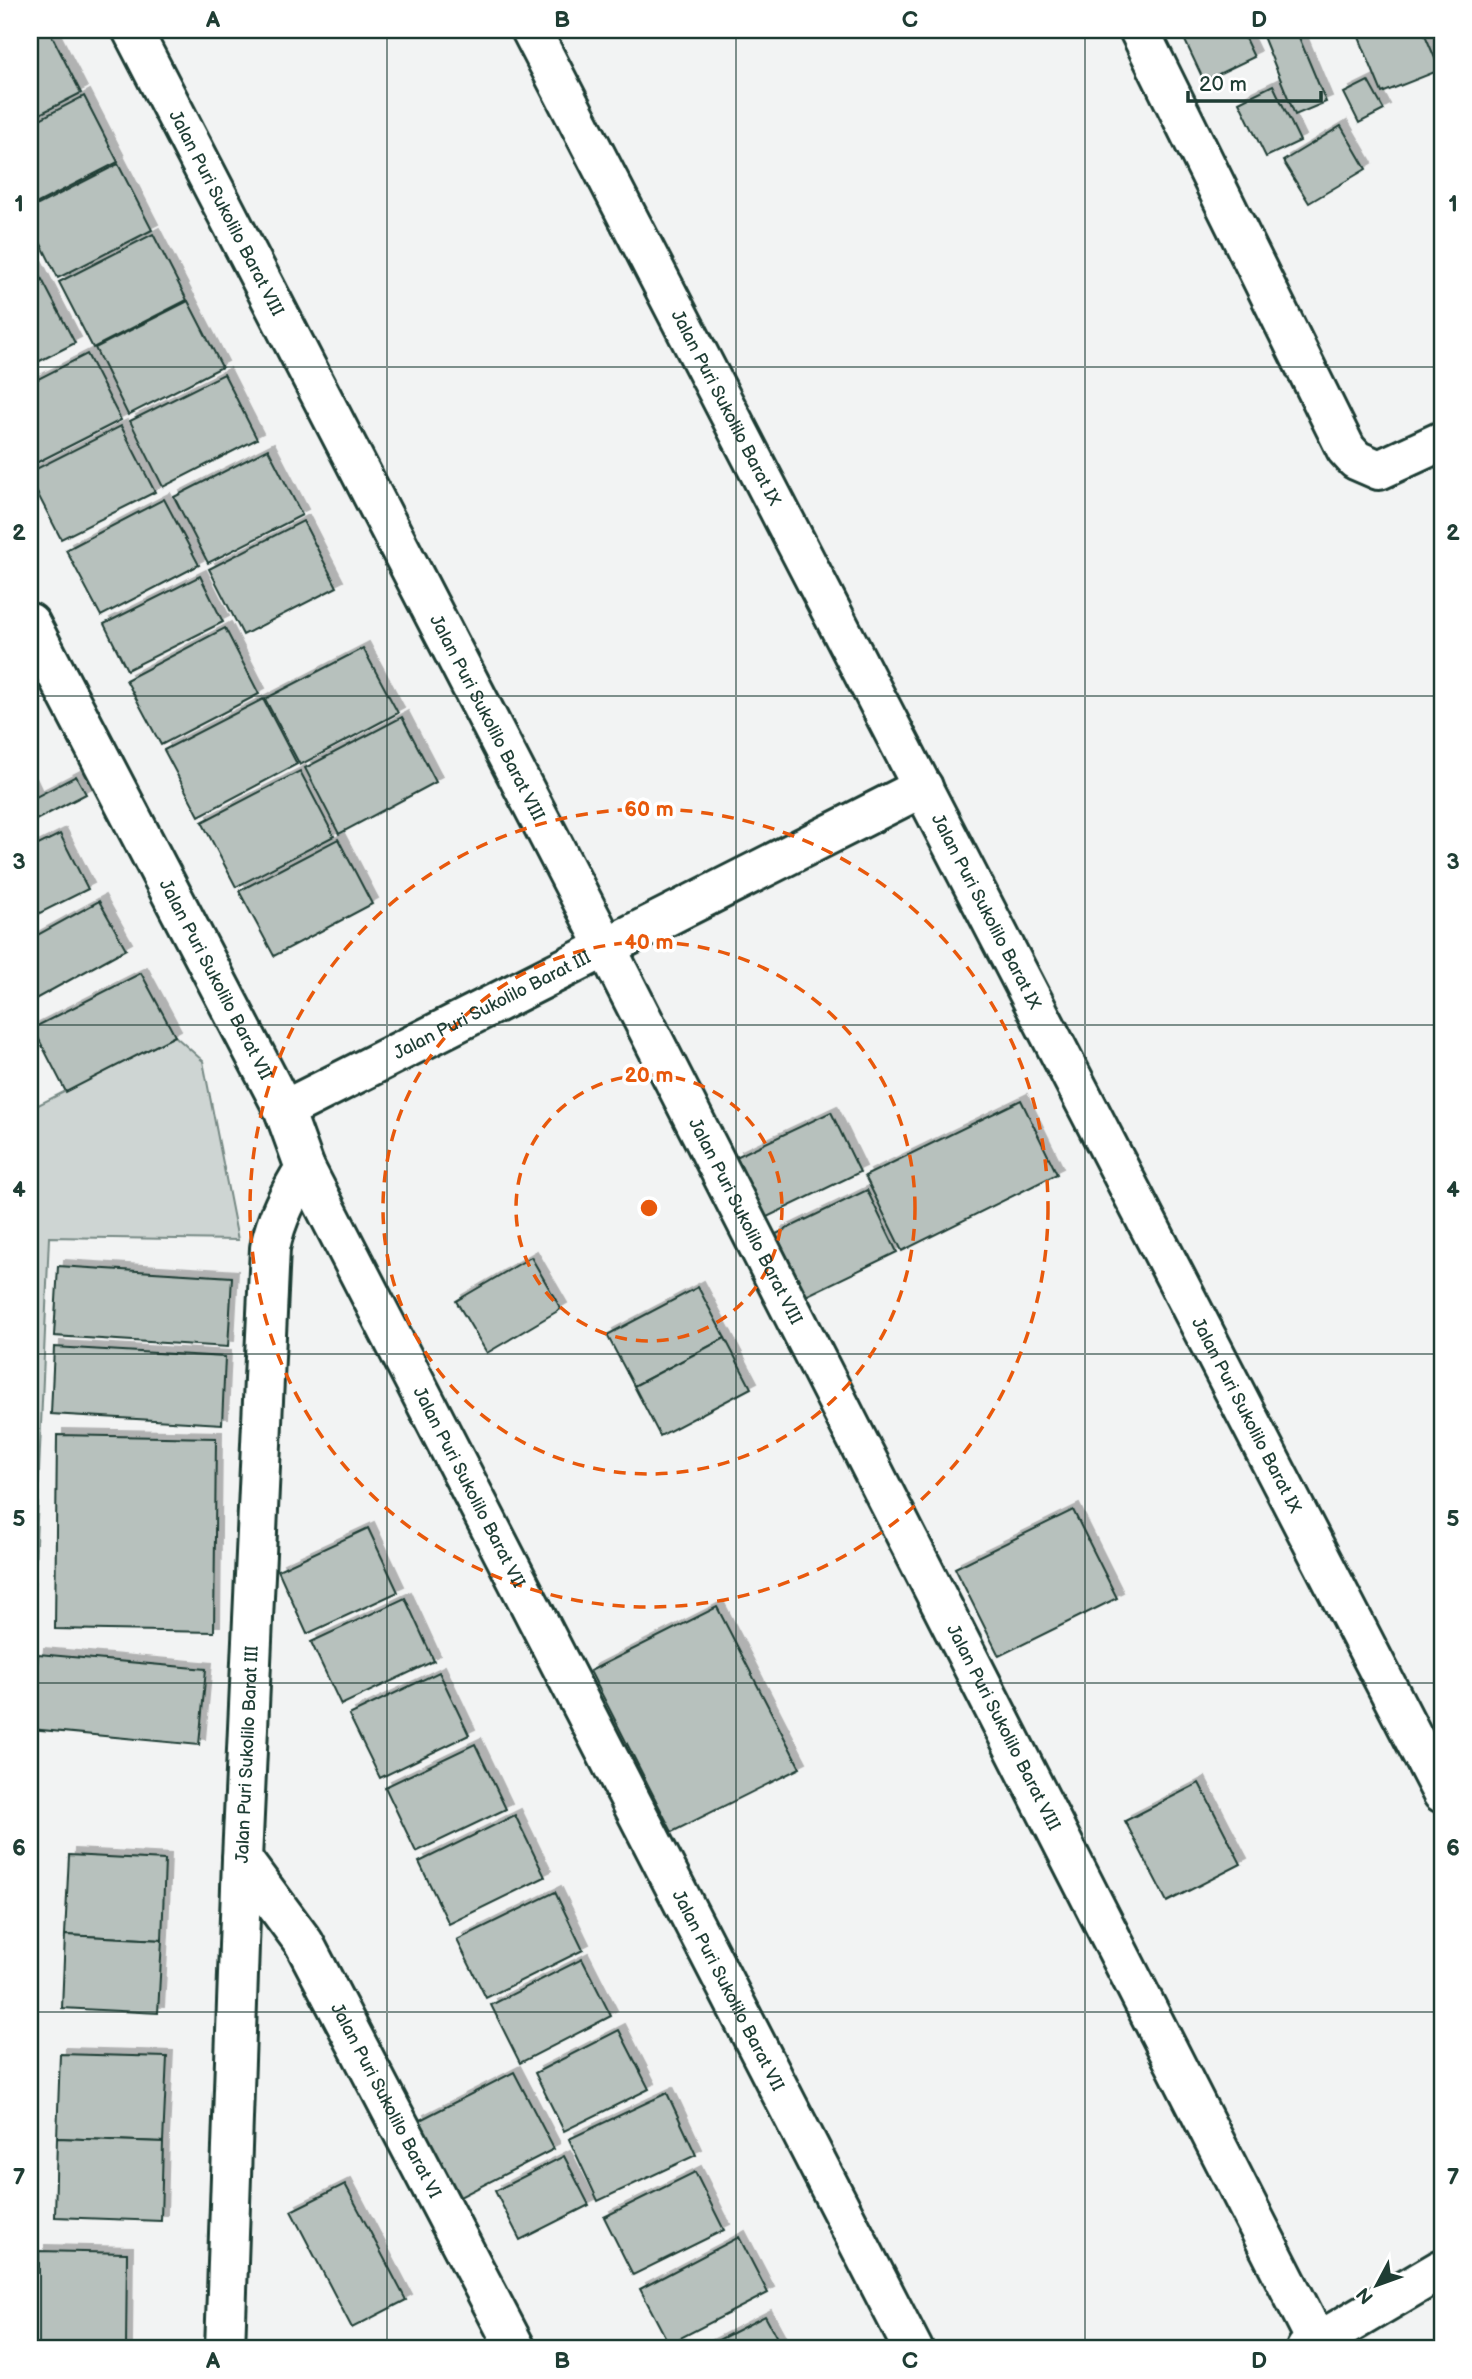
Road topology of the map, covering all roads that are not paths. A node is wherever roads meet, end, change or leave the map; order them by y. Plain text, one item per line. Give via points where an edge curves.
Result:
1 (132, 30) edge
2 (531, 30) edge
3 (1139, 30) edge
4 (1442, 441) edge
5 (30, 623) edge
6 (923, 787) junction
7 (606, 947) junction
8 (284, 1110) junction
9 (305, 1168) junction
10 (1442, 1793) edge
11 (242, 1860) junction
12 (1442, 2269) edge
13 (1311, 2346) edge
14 (225, 2349) edge
15 (516, 2349) edge
16 (914, 2349) edge

1 - 7 street, Jalan Puri Sukolilo Barat VIII
2 - 6 street, Jalan Puri Sukolilo Barat IX
3 - 4 street via 1346,449 1356,460 1379,470
5 - 8 street, Jalan Puri Sukolilo Barat VII
6 - 7 street, Jalan Puri Sukolilo Barat III
6 - 10 street, Jalan Puri Sukolilo Barat IX
7 - 8 street, Jalan Puri Sukolilo Barat III
7 - 13 street, Jalan Puri Sukolilo Barat VIII
8 - 9 street, Jalan Puri Sukolilo Barat VII
9 - 11 street, Jalan Puri Sukolilo Barat III via 284,1203 270,1248
9 - 16 street, Jalan Puri Sukolilo Barat VII
11 - 14 street, Jalan Puri Sukolilo Barat III
11 - 15 street, Jalan Puri Sukolilo Barat VI via 310,1954
12 - 13 street

